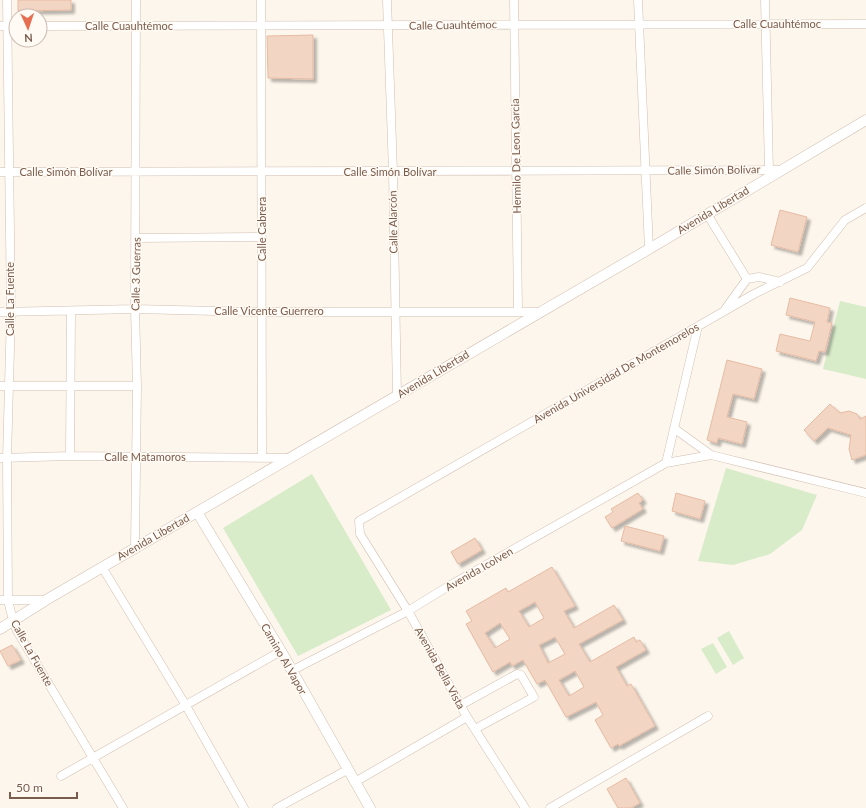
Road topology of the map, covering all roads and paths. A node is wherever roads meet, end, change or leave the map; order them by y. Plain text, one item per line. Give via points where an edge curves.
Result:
1 (7, 0) edge
2 (136, 0) edge
3 (261, 0) edge
4 (387, 0) edge
5 (514, 0) edge
6 (638, 0) edge
7 (765, 0) edge
8 (766, 24) junction
9 (866, 24) edge
10 (515, 25) junction
11 (638, 25) junction
12 (4, 26) edge
13 (48, 26) edge
14 (136, 26) junction
15 (260, 26) junction
16 (387, 26) junction
17 (866, 120) edge
18 (769, 170) junction
19 (780, 170) junction
20 (516, 171) junction
21 (645, 171) junction
22 (4, 172) edge
23 (137, 172) junction
24 (262, 172) junction
25 (393, 172) junction
26 (866, 208) edge
27 (707, 214) junction
28 (262, 237) junction
29 (136, 238) junction
30 (649, 249) junction
31 (758, 278) junction
32 (745, 282) junction
33 (780, 282) junction
34 (756, 293) junction
35 (135, 309) junction
36 (71, 311) junction
37 (395, 311) junction
38 (518, 311) junction
39 (0, 312) edge
40 (11, 312) junction
41 (261, 312) junction
42 (539, 312) junction
43 (723, 312) junction
44 (698, 326) junction
45 (0, 386) edge
46 (9, 386) junction
47 (70, 386) junction
48 (137, 386) junction
49 (397, 396) junction
50 (675, 429) junction
51 (711, 455) junction
52 (70, 456) junction
53 (135, 456) junction
54 (4, 458) edge
55 (262, 458) junction
56 (290, 458) junction
57 (666, 463) junction
58 (866, 492) edge
59 (197, 512) junction
60 (358, 527) joint
61 (135, 548) junction
62 (102, 567) junction
63 (4, 600) edge
64 (46, 600) junction
65 (408, 611) junction
66 (13, 621) junction
67 (0, 629) edge
68 (280, 651) junction
69 (292, 671) junction
70 (185, 704) junction
71 (461, 705) junction
72 (708, 716) dead end
73 (467, 717) junction
74 (475, 729) junction
75 (93, 758) junction
76 (347, 770) junction
77 (61, 776) dead end
78 (355, 782) junction
79 (123, 808) edge
80 (244, 808) edge
81 (277, 808) edge
82 (370, 808) edge
83 (525, 808) edge
84 (550, 808) edge

1 - 12 street, Calle La Fuente
2 - 14 street, Calle 3 Guerras
3 - 15 street, Calle Cabrera
4 - 16 street, Calle Alarcón
5 - 10 street, Hermilo De Leon Garcia
6 - 11 street
7 - 8 street
8 - 9 street, Calle Cuauhtémoc
8 - 11 street, Calle Cuauhtémoc
8 - 18 street
10 - 11 street, Calle Cuauhtémoc
10 - 16 street, Calle Cuauhtémoc
10 - 20 street, Hermilo De Leon Garcia
11 - 21 street
12 - 22 street, Calle La Fuente
13 - 14 street, Calle Cuauhtémoc
14 - 15 street, Calle Cuauhtémoc
14 - 23 street, Calle 3 Guerras
15 - 16 street, Calle Cuauhtémoc
15 - 24 street, Calle Cabrera
16 - 25 street, Calle Alarcón
17 - 19 street, Avenida Libertad
18 - 19 street, Calle Simón Bolívar
18 - 21 street, Calle Simón Bolívar
19 - 27 street, Avenida Libertad
20 - 21 street, Calle Simón Bolívar
20 - 25 street, Calle Simón Bolívar
20 - 38 street, Hermilo De Leon Garcia
21 - 30 street
22 - 23 street, Calle Simón Bolívar
22 - 40 street, Calle La Fuente
23 - 24 street, Calle Simón Bolívar
23 - 29 street, Calle 3 Guerras
24 - 25 street, Calle Simón Bolívar
24 - 28 street, Calle Cabrera
25 - 37 street, Calle Alarcón
26 - 33 street, Avenida Universidad De Montemorelos via 845,220 807,268
27 - 30 street, Avenida Libertad
27 - 32 street
28 - 29 street
28 - 41 street, Calle Cabrera
29 - 35 street, Calle 3 Guerras
30 - 42 street, Avenida Libertad
31 - 32 street
31 - 33 street
31 - 34 street
32 - 34 street
32 - 43 street
33 - 34 street, Avenida Universidad De Montemorelos
34 - 43 street, Avenida Universidad De Montemorelos
35 - 36 street, Calle Vicente Guerrero
35 - 41 street, Calle Vicente Guerrero
35 - 48 street, Calle 3 Guerras
36 - 40 street, Calle Vicente Guerrero
36 - 47 street
37 - 38 street, Calle Vicente Guerrero
37 - 41 street, Calle Vicente Guerrero
37 - 49 street, Calle Alarcón
38 - 42 street, Calle Vicente Guerrero
39 - 40 street, Calle Vicente Guerrero
40 - 46 street, Calle La Fuente
41 - 55 street, Calle Cabrera
42 - 49 street, Avenida Libertad
43 - 44 street, Avenida Universidad De Montemorelos
44 - 50 street
44 - 60 street, Avenida Universidad De Montemorelos via 363,518 359,521
45 - 46 street
46 - 47 street
46 - 54 street, Calle La Fuente
47 - 48 street
47 - 52 street
48 - 53 street, Calle 3 Guerras
49 - 56 street, Avenida Libertad
50 - 51 street
50 - 57 street
51 - 57 street, Avenida Icolven
51 - 58 street
52 - 53 street, Calle Matamoros
52 - 54 street, Calle Matamoros
53 - 55 street, Calle Matamoros
53 - 61 street, Calle 3 Guerras
54 - 63 street, Calle La Fuente
55 - 56 street, Calle Matamoros
56 - 59 street, Avenida Libertad
57 - 65 street, Avenida Icolven
59 - 61 street, Avenida Libertad
59 - 68 street, Camino Al Vapor
60 - 65 street, Avenida Bella Vista
61 - 62 street, Avenida Libertad
62 - 64 street, Avenida Libertad
62 - 70 street
63 - 64 street
63 - 66 street, Calle La Fuente
64 - 66 street, Avenida Libertad
65 - 69 street, Avenida Icolven
65 - 71 street, Avenida Bella Vista
66 - 67 street, Avenida Libertad
66 - 75 street, Calle La Fuente
68 - 69 street, Camino Al Vapor
68 - 70 street
69 - 76 street, Camino Al Vapor
70 - 75 street
70 - 80 street
71 - 73 street, Avenida Bella Vista
71 - 74 street via 517,674 521,675 534,697
72 - 84 street
73 - 74 street, Avenida Bella Vista
73 - 78 street
74 - 83 street, Avenida Bella Vista
75 - 77 street
75 - 79 street, Calle La Fuente
76 - 78 street, Camino Al Vapor
76 - 81 street
78 - 82 street, Camino Al Vapor

